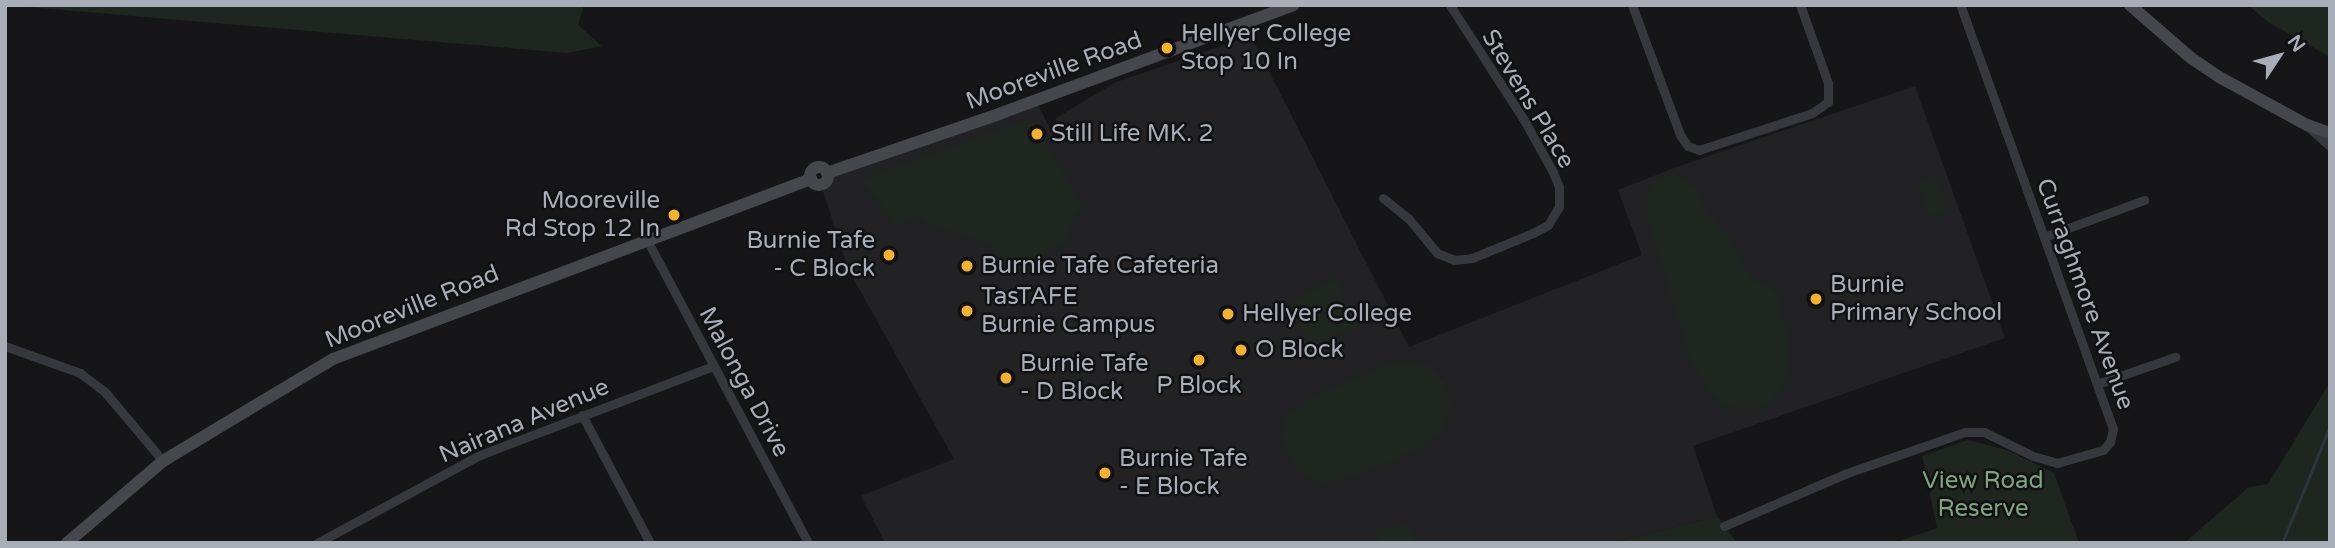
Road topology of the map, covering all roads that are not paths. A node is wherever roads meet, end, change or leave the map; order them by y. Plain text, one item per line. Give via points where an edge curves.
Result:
1 (1294, 5) edge
2 (1450, 5) edge
3 (1632, 5) edge
4 (1800, 5) edge
5 (1960, 5) edge
6 (2130, 5) edge
7 (2306, 125) junction
8 (2330, 133) edge
9 (2330, 146) edge
10 (1383, 198) dead end
11 (2144, 200) dead end
12 (2044, 237) junction
13 (646, 240) junction
14 (5, 346) edge
15 (2175, 357) dead end
16 (713, 366) junction
17 (2097, 384) junction
18 (582, 415) junction
19 (163, 461) junction
20 (1724, 526) dead end
21 (67, 543) edge
22 (317, 543) edge
23 (650, 543) edge
24 (808, 543) edge

1 - 13 main road, Mooreville Road via 827,173 821,185 811,179
2 - 10 street, Stevens Place via 1553,172 1559,207 1548,225 1533,233 1472,258 1454,260 1437,253 1409,219
3 - 4 street via 1680,135 1688,146 1699,150 1812,113 1828,102 1828,83
5 - 12 street, Curraghmore Avenue
6 - 7 main road via 2221,78
7 - 8 main road
7 - 9 street
11 - 12 street
12 - 17 street, Curraghmore Avenue
13 - 16 street, Malonga Drive
13 - 19 main road, Mooreville Road via 333,359
14 - 19 street via 80,373 105,392
15 - 17 street
16 - 18 street, Nairana Avenue
16 - 24 street, Malonga Drive
17 - 20 street, Curraghmore Avenue via 2113,429 2103,450 2057,463 1984,432 1965,432 1847,472
18 - 22 street, Nairana Avenue via 480,455
18 - 23 street
19 - 21 main road, Mooreville Road

